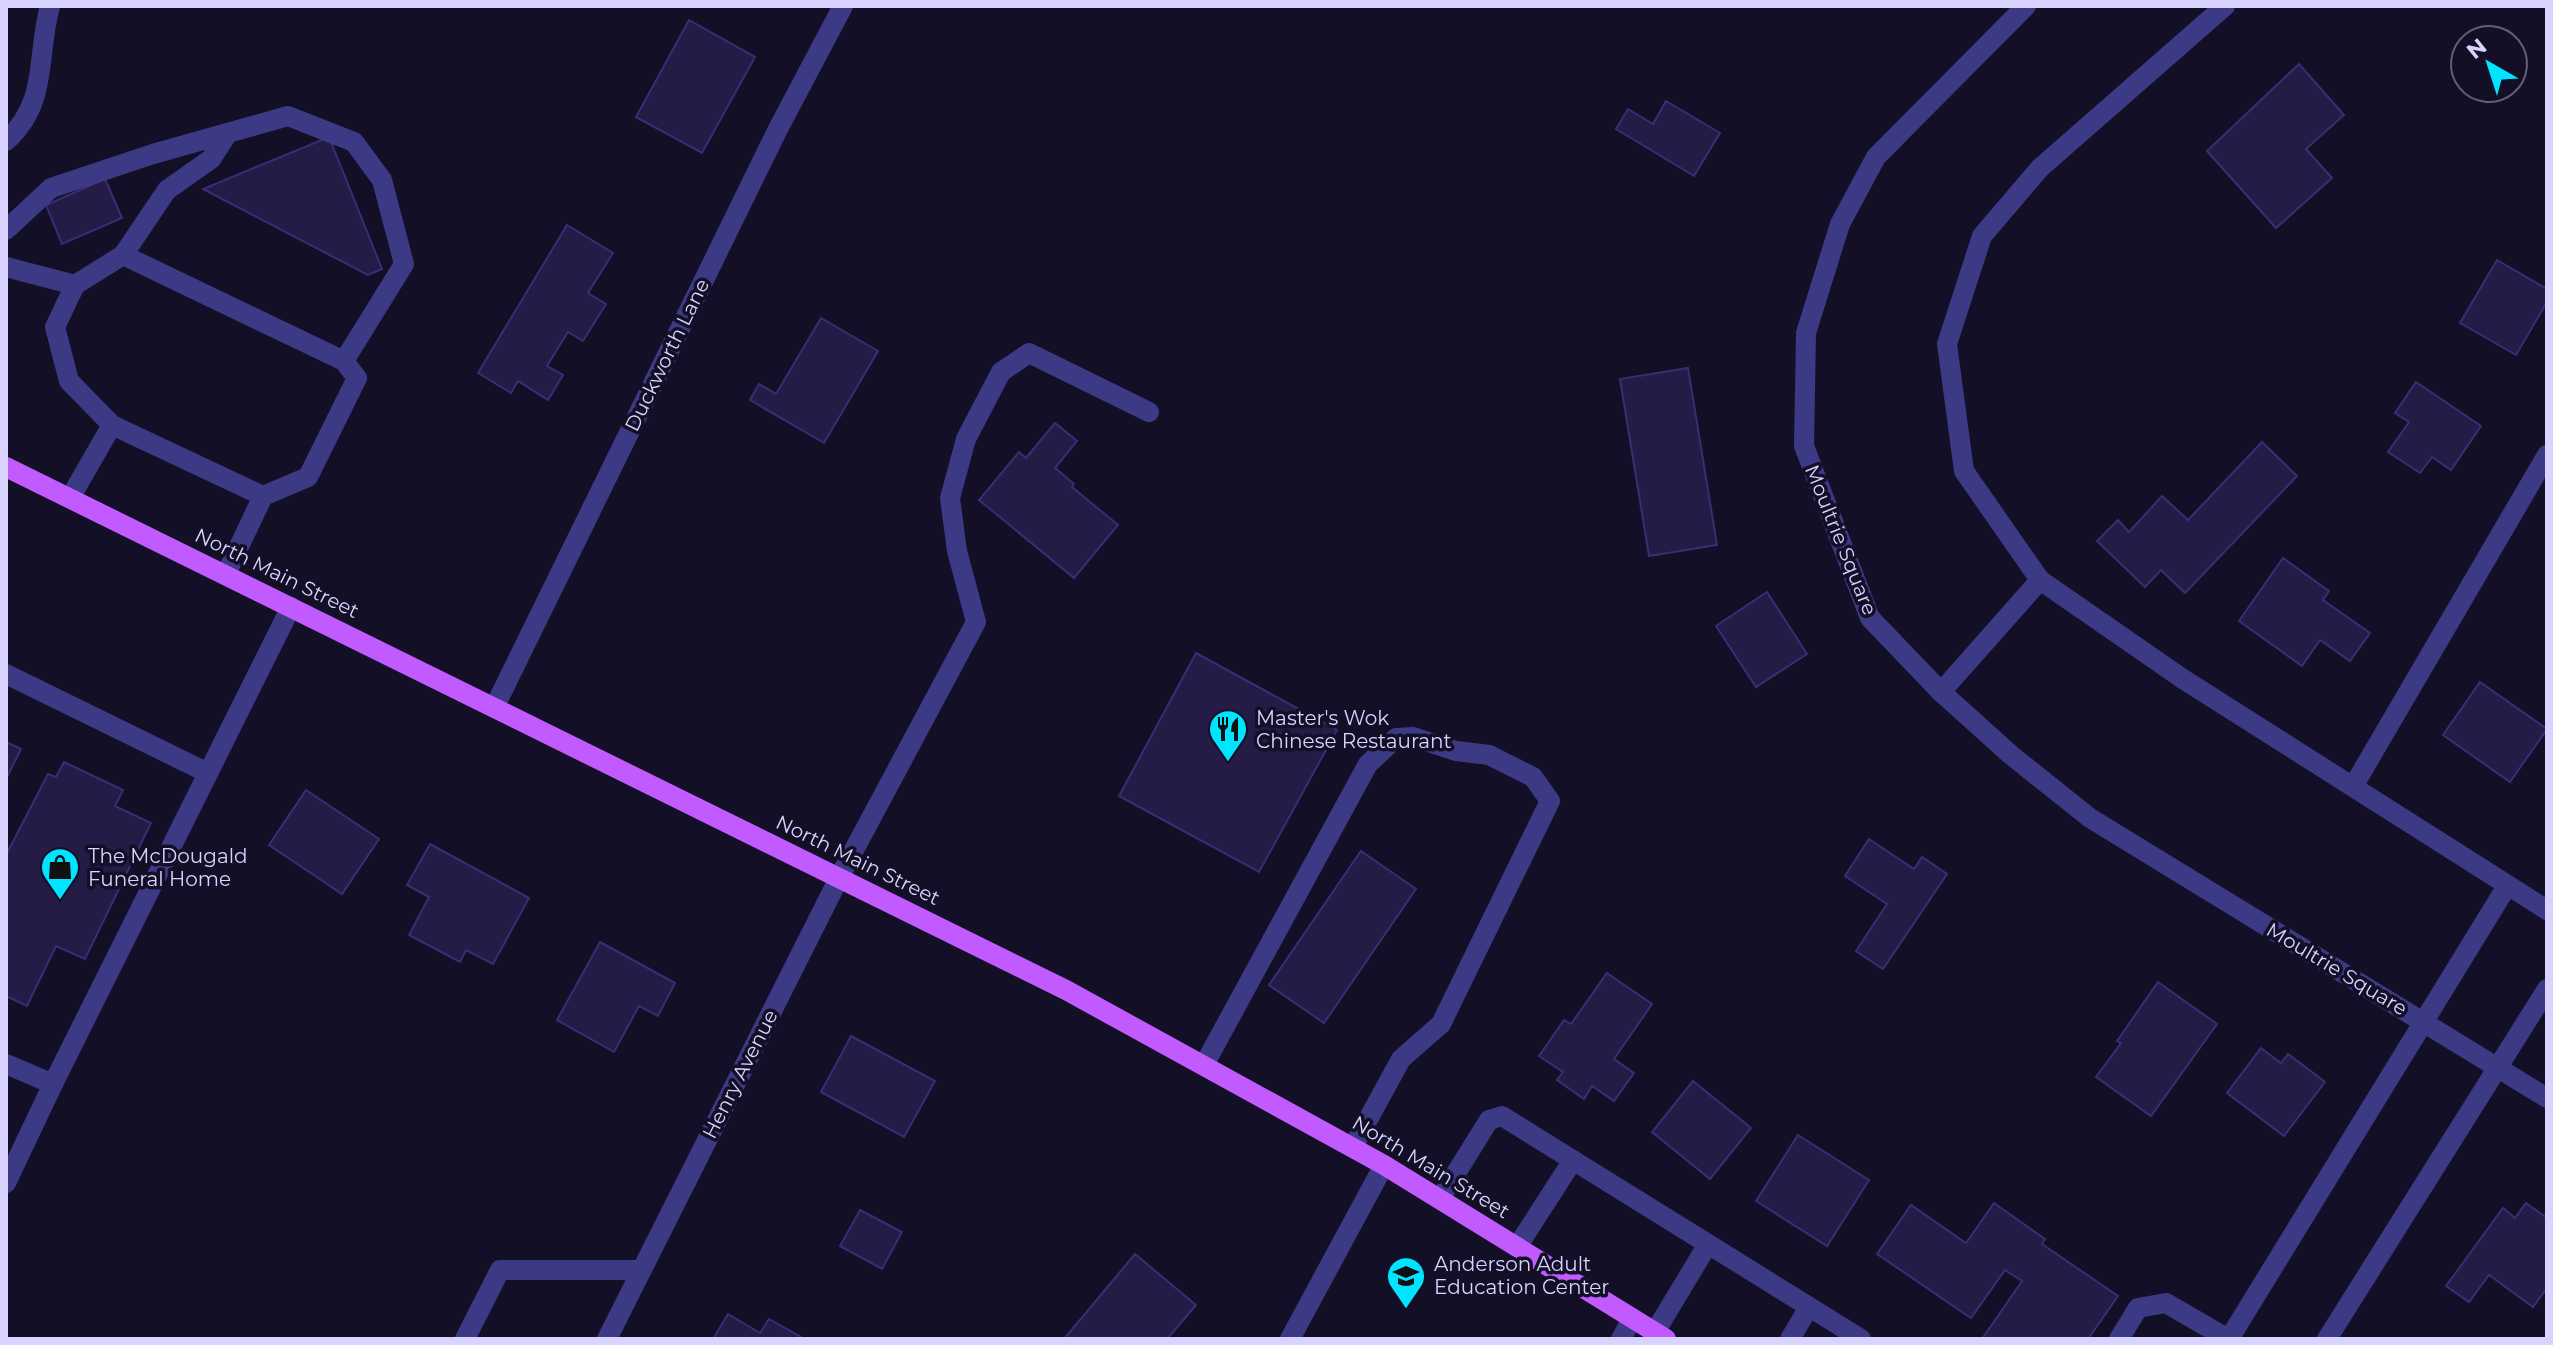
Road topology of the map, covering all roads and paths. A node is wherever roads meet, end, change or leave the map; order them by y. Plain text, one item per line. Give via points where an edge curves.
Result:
1 (50, 6) edge
2 (843, 6) edge
3 (2026, 6) edge
4 (2225, 6) edge
5 (228, 133) junction
6 (6, 141) edge
7 (6, 230) edge
8 (123, 255) junction
9 (6, 267) edge
10 (75, 285) junction
11 (344, 361) junction
12 (1149, 412) dead end
13 (112, 425) junction
14 (2547, 455) edge
15 (6, 467) edge
16 (263, 496) junction
17 (70, 498) junction
18 (226, 574) junction
19 (2040, 580) junction
20 (291, 607) junction
21 (6, 674) edge
22 (1941, 692) junction
23 (495, 706) junction
24 (208, 773) junction
25 (2354, 785) junction
26 (839, 878) junction
27 (2507, 886) junction
28 (2547, 910) edge
29 (2547, 989) edge
30 (2424, 1022) junction
31 (6, 1064) edge
32 (1204, 1065) junction
33 (2499, 1068) junction
34 (53, 1084) junction
35 (2547, 1098) edge
36 (1353, 1147) junction
37 (1573, 1160) junction
38 (1384, 1165) junction
39 (6, 1183) edge
40 (1440, 1199) junction
41 (1708, 1244) junction
42 (1517, 1247) junction
43 (640, 1270) junction
44 (1809, 1307) junction
45 (1632, 1319) junction
46 (1661, 1336) edge
47 (465, 1339) edge
48 (607, 1339) edge
49 (1290, 1339) edge
50 (1621, 1339) edge
51 (1790, 1339) edge
52 (1861, 1339) edge
53 (2119, 1339) edge
54 (2228, 1339) edge
55 (2327, 1339) edge

1 - 6 street via 38,88 21,127
2 - 23 street, Duckworth Lane
3 - 22 street, Moultrie Square via 1876,157 1840,224 1806,333 1804,446 1870,618
4 - 19 street via 2040,168 1982,236 1947,344 1964,471
5 - 7 street via 51,188
5 - 8 street via 211,159 167,190
5 - 11 street via 288,116 354,142 382,180 404,264
8 - 10 street
8 - 11 street
9 - 10 street
10 - 13 street via 55,327 65,367 69,381
11 - 16 street via 357,378 308,477
12 - 26 street, Henry Avenue via 1029,353 1001,372 966,439 950,498 957,551 976,622
13 - 16 street
13 - 17 street
14 - 25 street
15 - 17 main road, North Main Street
16 - 18 street
17 - 18 main road, North Main Street
18 - 20 main road, North Main Street
19 - 22 street
19 - 25 street via 2183,679
20 - 23 main road, North Main Street
20 - 24 street
21 - 24 street
22 - 30 street, Moultrie Square via 2090,818
23 - 26 main road, North Main Street
24 - 34 street
25 - 27 street
26 - 32 main road, North Main Street
26 - 43 street, Henry Avenue
27 - 28 street
27 - 30 street, Moultrie Square
29 - 33 street
30 - 33 street, Moultrie Square
30 - 54 street, Moultrie Square
31 - 34 street
32 - 36 main road, North Main Street
32 - 36 street via 1368,764 1396,738 1413,737 1489,755 1533,777 1550,801 1441,1024 1401,1059
33 - 35 street, Moultrie Square
33 - 55 street
34 - 39 street
36 - 38 main road, North Main Street
37 - 40 street via 1502,1116 1489,1120
37 - 41 street
37 - 42 street
38 - 40 main road, North Main Street
38 - 49 street
40 - 42 main road, North Main Street
41 - 44 street
41 - 46 street
42 - 45 main road, North Main Street
43 - 47 street via 500,1270
43 - 48 street, Henry Avenue
44 - 51 street
44 - 52 street
45 - 46 main road, North Main Street
45 - 50 street
53 - 54 street via 2138,1308 2166,1303

